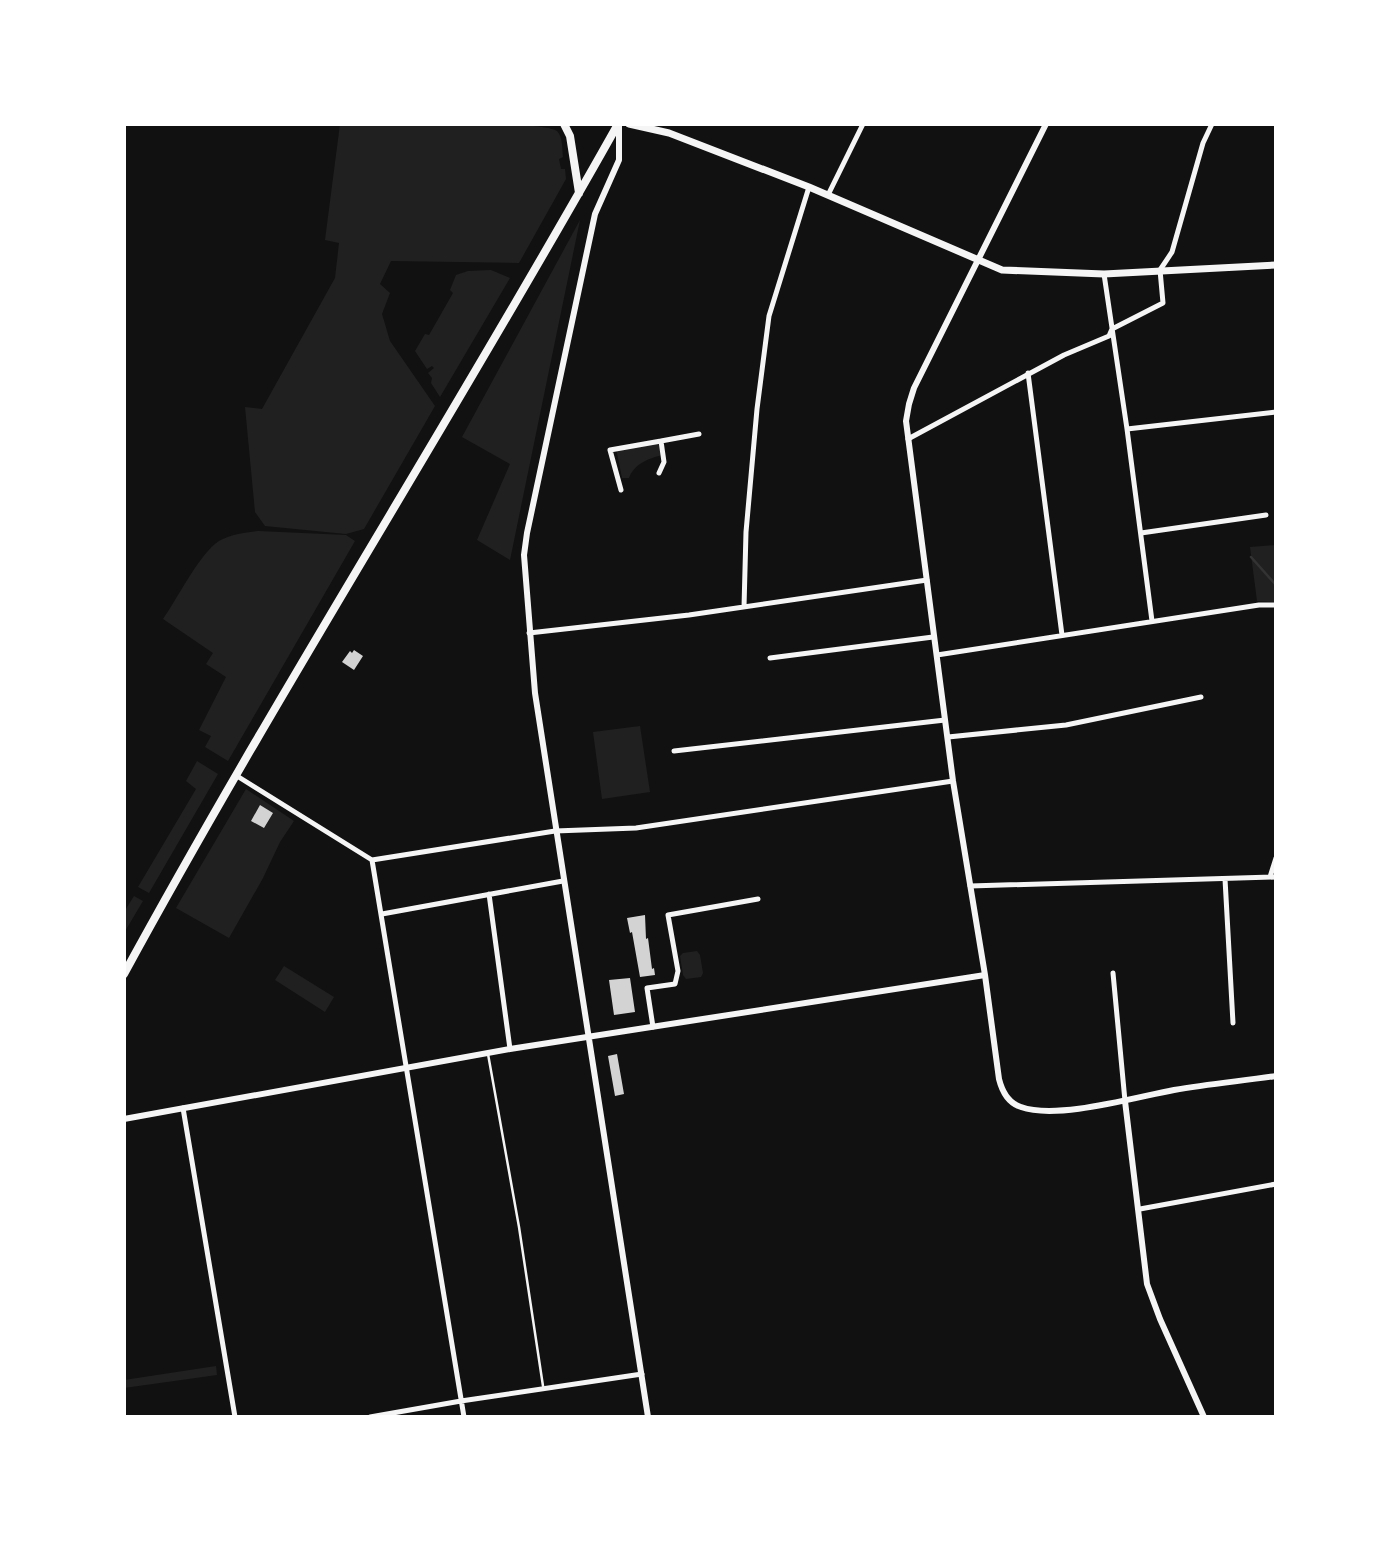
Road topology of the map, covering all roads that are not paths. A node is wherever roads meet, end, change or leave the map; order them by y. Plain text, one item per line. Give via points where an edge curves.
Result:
1 (564, 124) edge
2 (618, 124) edge
3 (629, 124) edge
4 (863, 124) edge
5 (1046, 124) edge
6 (1212, 124) edge
7 (809, 187) junction
8 (579, 192) junction
9 (828, 195) junction
10 (979, 260) junction
11 (1276, 265) edge
12 (1160, 270) junction
13 (1104, 274) junction
14 (1112, 329) junction
15 (1028, 373) junction
16 (1276, 412) edge
17 (1127, 429) junction
18 (699, 434) dead end
19 (907, 439) junction
20 (662, 441) junction
21 (659, 473) dead end
22 (621, 490) dead end
23 (1266, 515) dead end
24 (1141, 533) junction
25 (927, 580) junction
26 (1276, 605) edge
27 (744, 607) junction
28 (1152, 621) junction
29 (529, 633) junction
30 (1062, 635) junction
31 (933, 637) junction
32 (937, 655) junction
33 (770, 658) dead end
34 (1201, 697) dead end
35 (945, 720) junction
36 (948, 737) junction
37 (674, 751) dead end
38 (237, 776) junction
39 (953, 781) junction
40 (555, 831) junction
41 (1276, 858) edge
42 (372, 860) junction
43 (1273, 877) edge
44 (1225, 879) junction
45 (564, 881) junction
46 (970, 886) junction
47 (489, 894) junction
48 (758, 899) dead end
49 (382, 914) junction
50 (1112, 973) dead end
51 (124, 974) edge
52 (985, 975) junction
53 (1233, 1023) dead end
54 (653, 1027) junction
55 (590, 1037) junction
56 (510, 1049) junction
57 (488, 1054) junction
58 (405, 1067) junction
59 (1276, 1076) edge
60 (1125, 1101) junction
61 (183, 1108) junction
62 (124, 1119) edge
63 (1276, 1184) edge
64 (1140, 1209) junction
65 (642, 1374) junction
66 (544, 1390) junction
67 (461, 1401) junction
68 (235, 1417) edge
69 (370, 1417) edge
70 (464, 1417) edge
71 (648, 1417) edge
72 (1204, 1417) edge

1 - 8 main road
2 - 8 main road
2 - 29 street via 619,160 595,214 527,533
3 - 7 main road via 669,133
4 - 9 street
5 - 10 street
6 - 12 street via 1172,252
7 - 9 main road
7 - 27 street via 769,316 748,505
8 - 38 main road
9 - 10 main road
10 - 13 main road via 1002,270
10 - 19 street via 914,388 908,404
11 - 12 main road
12 - 13 main road
12 - 14 street via 1163,303
13 - 14 street
14 - 15 street via 1109,336
14 - 17 street
15 - 19 street
15 - 30 street
16 - 17 street
17 - 24 street
18 - 20 street
19 - 25 street
20 - 21 street via 664,462
20 - 22 street via 610,450
23 - 24 street
24 - 28 street
25 - 27 street
25 - 31 street
26 - 28 street
27 - 29 street
28 - 30 street
29 - 40 street
30 - 32 street
31 - 32 street
31 - 33 street
32 - 35 street
34 - 36 street via 1066,725
35 - 36 street
35 - 37 street
36 - 39 street
38 - 42 street
38 - 51 main road
39 - 40 street via 636,828
39 - 46 street
40 - 42 street
40 - 45 street
41 - 43 street
42 - 49 street
43 - 44 street
44 - 46 street
44 - 53 street
45 - 47 street
45 - 55 street
46 - 52 street
47 - 49 street
47 - 56 street
48 - 54 street via 668,915 678,971 675,984 647,988
49 - 58 street
50 - 60 street
52 - 54 street
52 - 60 street via 999,1079 1013,1104 1052,1110
54 - 55 street
55 - 56 street
55 - 65 street
56 - 57 street
57 - 58 street
57 - 66 lane
58 - 61 street
58 - 67 street
59 - 60 street via 1176,1089
60 - 64 street
61 - 62 street
61 - 68 street
63 - 64 street
64 - 72 street via 1152,1300
65 - 66 street
65 - 71 street
66 - 67 street
67 - 69 street
67 - 70 street

